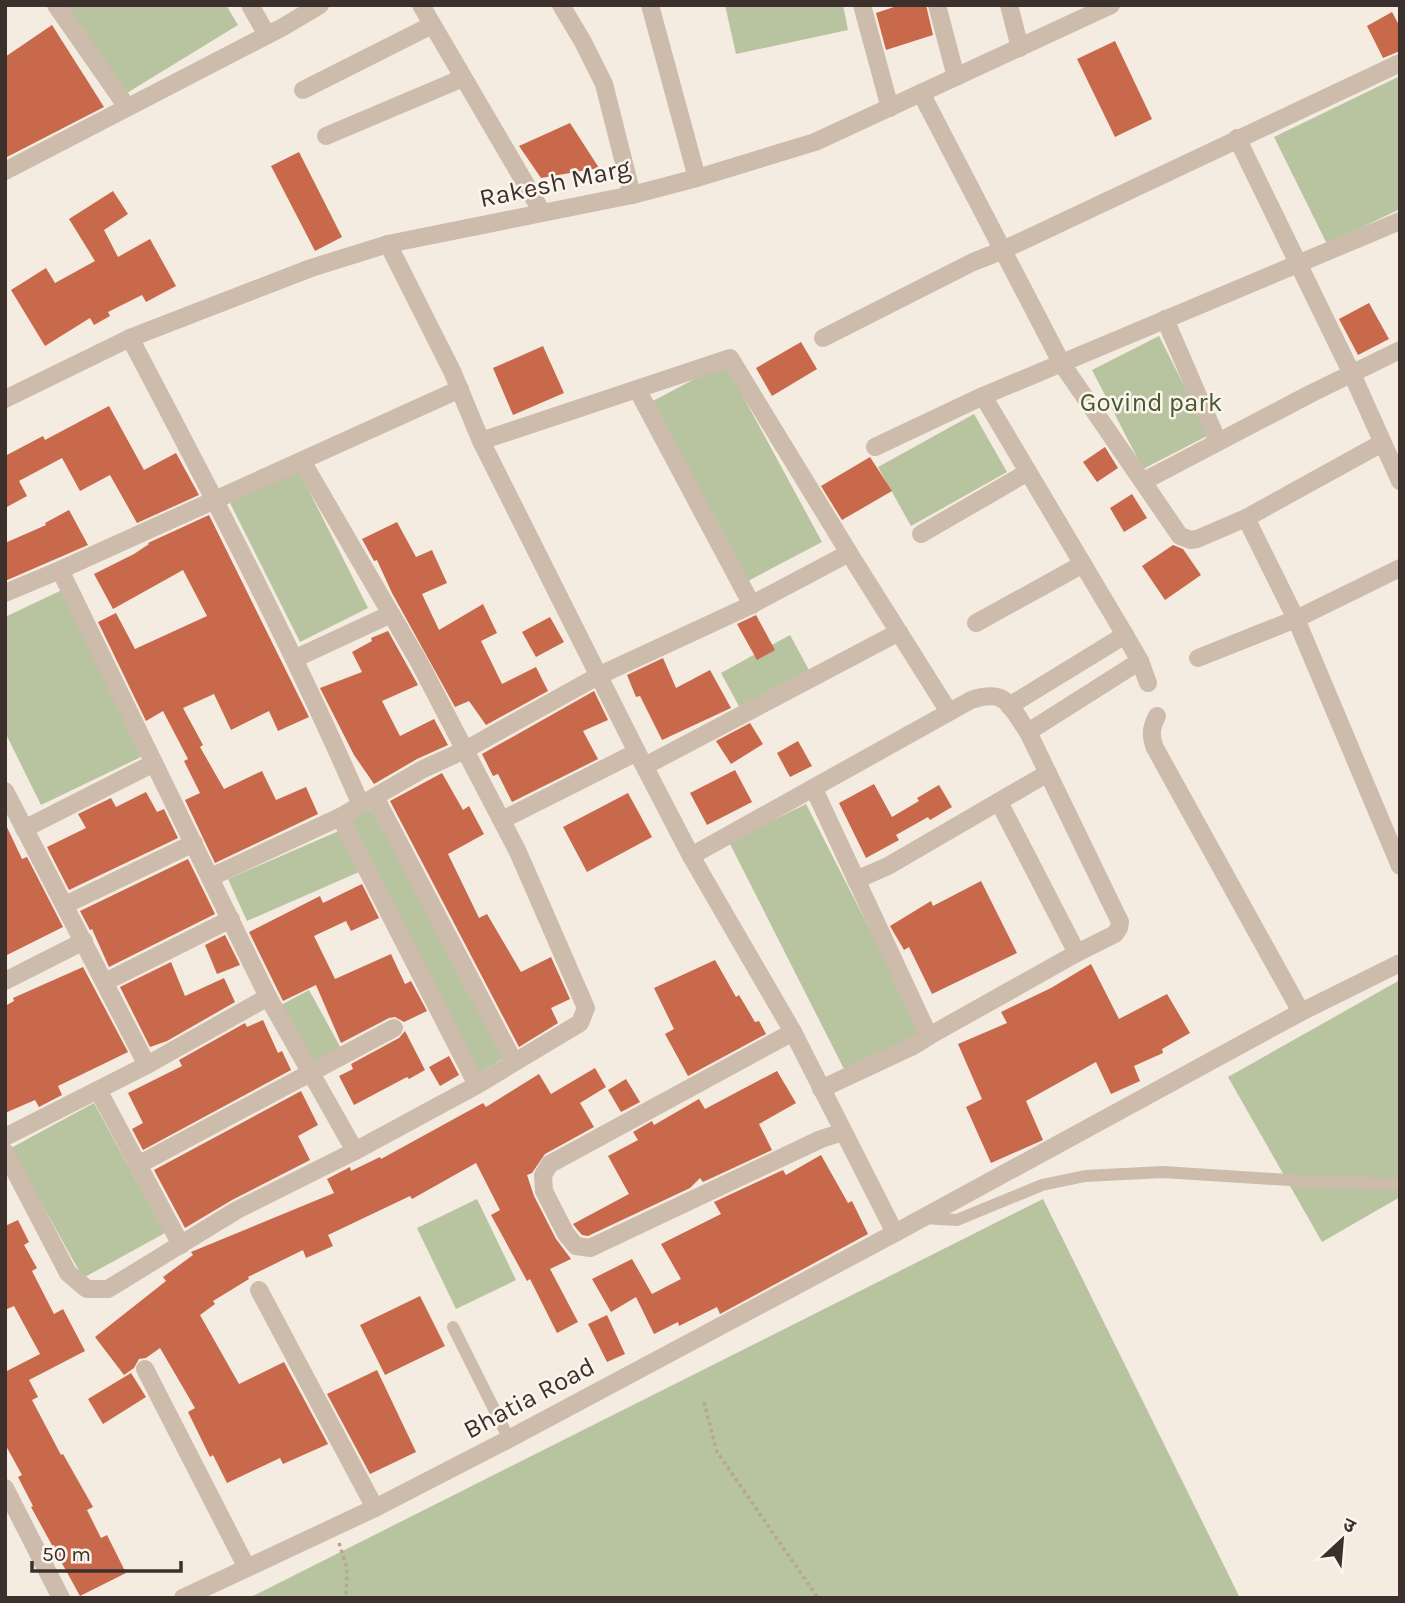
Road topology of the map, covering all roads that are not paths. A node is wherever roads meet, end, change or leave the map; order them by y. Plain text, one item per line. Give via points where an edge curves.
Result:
1 (56, 5) edge
2 (250, 5) edge
3 (320, 5) edge
4 (421, 5) edge
5 (561, 5) edge
6 (650, 5) edge
7 (862, 5) edge
8 (937, 5) edge
9 (1009, 5) edge
10 (1111, 5) edge
11 (432, 25) junction
12 (267, 35) junction
13 (1020, 48) junction
14 (1400, 63) edge
15 (957, 77) junction
16 (463, 78) junction
17 (303, 90) dead end
18 (921, 93) junction
19 (127, 107) junction
20 (890, 108) junction
21 (326, 136) dead end
22 (1237, 138) junction
23 (5, 171) edge
24 (697, 178) junction
25 (632, 195) junction
26 (542, 212) junction
27 (1400, 222) edge
28 (388, 244) junction
29 (1001, 251) junction
30 (1298, 264) junction
31 (1165, 319) junction
32 (130, 338) junction
33 (823, 338) dead end
34 (1400, 350) edge
35 (1062, 364) junction
36 (1352, 373) junction
37 (460, 389) junction
38 (637, 389) junction
39 (983, 396) junction
40 (5, 399) edge
41 (481, 441) junction
42 (1218, 442) junction
43 (1382, 443) junction
44 (875, 447) dead end
45 (302, 461) junction
46 (1028, 472) junction
47 (1399, 477) edge
48 (1144, 481) junction
49 (215, 499) junction
50 (1246, 518) junction
51 (921, 534) dead end
52 (849, 553) junction
53 (1083, 564) junction
54 (1400, 568) edge
55 (60, 570) junction
56 (5, 593) edge
57 (752, 605) junction
58 (391, 614) junction
59 (1296, 619) junction
60 (976, 623) dead end
61 (899, 632) junction
62 (1125, 635) junction
63 (1198, 658) dead end
64 (294, 659) junction
65 (1140, 661) junction
66 (598, 676) junction
67 (1148, 683) dead end
68 (1009, 706) junction
69 (948, 712) junction
70 (1157, 716) dead end
71 (1028, 732) junction
72 (465, 750) junction
73 (641, 759) junction
74 (154, 763) junction
75 (1048, 773) junction
76 (814, 789) junction
77 (5, 791) edge
78 (368, 801) junction
79 (999, 802) junction
80 (340, 817) junction
81 (502, 820) junction
82 (24, 829) junction
83 (194, 843) junction
84 (691, 856) junction
85 (1400, 866) edge
86 (211, 877) junction
87 (856, 880) junction
88 (65, 905) junction
89 (231, 919) junction
90 (84, 941) junction
91 (1077, 953) junction
92 (1400, 963) edge
93 (5, 981) edge
94 (105, 982) junction
95 (268, 997) junction
96 (1301, 1012) junction
97 (394, 1028) dead end
98 (793, 1032) junction
99 (929, 1036) junction
100 (514, 1062) junction
101 (147, 1065) junction
102 (311, 1073) junction
103 (477, 1085) junction
104 (821, 1089) junction
105 (98, 1090) junction
106 (843, 1132) junction
107 (5, 1137) edge
108 (355, 1151) junction
109 (5, 1152) edge
110 (138, 1165) junction
111 (1400, 1184) edge
112 (923, 1218) junction
113 (895, 1233) junction
114 (181, 1245) junction
115 (259, 1290) dead end
116 (453, 1327) dead end
117 (145, 1369) dead end
118 (509, 1439) junction
119 (5, 1488) edge
120 (374, 1508) junction
121 (247, 1568) junction
122 (61, 1598) edge
123 (183, 1598) edge

1 - 19 street
2 - 12 street
3 - 12 street
4 - 11 street
5 - 25 street via 604,84
6 - 24 street
7 - 20 street
8 - 15 street
9 - 13 street
10 - 13 street, Rakesh Marg
11 - 16 street
11 - 17 street
12 - 19 street
13 - 15 street, Rakesh Marg
14 - 22 street
15 - 18 street, Rakesh Marg
16 - 21 street
16 - 26 street
18 - 20 street, Rakesh Marg
18 - 29 street
19 - 23 street
20 - 24 street, Rakesh Marg via 815,142
22 - 29 street
22 - 30 street
24 - 25 street, Rakesh Marg
25 - 26 street, Rakesh Marg
26 - 28 street, Rakesh Marg
27 - 30 street
28 - 32 street, Rakesh Marg via 298,273
28 - 37 street
29 - 33 street
29 - 35 street
30 - 31 street
30 - 36 street
31 - 35 street
31 - 42 street
32 - 40 street, Rakesh Marg
32 - 49 street
34 - 36 street
35 - 39 street
35 - 48 street
36 - 42 street
36 - 43 street
37 - 41 street
37 - 45 street
38 - 41 street
38 - 52 street via 730,358
38 - 57 street
39 - 44 street
39 - 46 street
41 - 66 street
42 - 48 street
43 - 47 street
43 - 50 street
45 - 49 street
45 - 58 street
46 - 51 street
46 - 53 street
48 - 50 street via 1177,533 1191,540
49 - 55 street
49 - 64 street
50 - 59 street
52 - 57 street
52 - 61 street
53 - 60 street
53 - 62 street
54 - 59 street
55 - 56 street
55 - 74 street
57 - 66 street
58 - 64 street
58 - 72 street
59 - 63 street
59 - 85 street
61 - 69 street
61 - 73 street
62 - 65 street
62 - 68 street
64 - 78 street
65 - 67 street
65 - 71 street
66 - 72 street
66 - 73 street
68 - 69 street via 991,694
68 - 71 street
69 - 76 street
70 - 96 street via 1151,737 1155,748
71 - 75 street
72 - 78 street
72 - 81 street
73 - 81 street
73 - 84 street
74 - 82 street
74 - 83 street
75 - 79 street
75 - 91 street via 1120,922 1115,934
76 - 84 street
76 - 87 street
77 - 82 street
78 - 80 street
78 - 100 street
79 - 87 street
79 - 91 street
80 - 86 street
80 - 103 street
81 - 100 street via 586,1008 580,1023
82 - 88 street
83 - 86 street
83 - 88 street
84 - 98 street
86 - 89 street
87 - 99 street
88 - 90 street
89 - 94 street
89 - 95 street
90 - 93 street
90 - 94 street
91 - 99 street
92 - 96 street, Bhatia Road
94 - 101 street
95 - 101 street
95 - 102 street
96 - 112 street, Bhatia Road
97 - 102 street
98 - 104 street
98 - 106 street via 550,1164 543,1175 544,1191 566,1234 576,1246 590,1248
99 - 104 street
100 - 103 street
101 - 105 street
102 - 108 street
102 - 110 street
103 - 108 street
104 - 106 street
105 - 107 street
105 - 110 street
106 - 113 street
108 - 114 street via 237,1210
109 - 114 street via 68,1273 87,1289 108,1289
110 - 114 street
111 - 112 lane via 1163,1172 1085,1176 1042,1185 957,1220
112 - 113 street, Bhatia Road
113 - 118 street, Bhatia Road
115 - 120 street
116 - 118 lane
117 - 121 street
118 - 120 street, Bhatia Road
119 - 122 street
120 - 121 street, Bhatia Road
121 - 123 street, Bhatia Road

